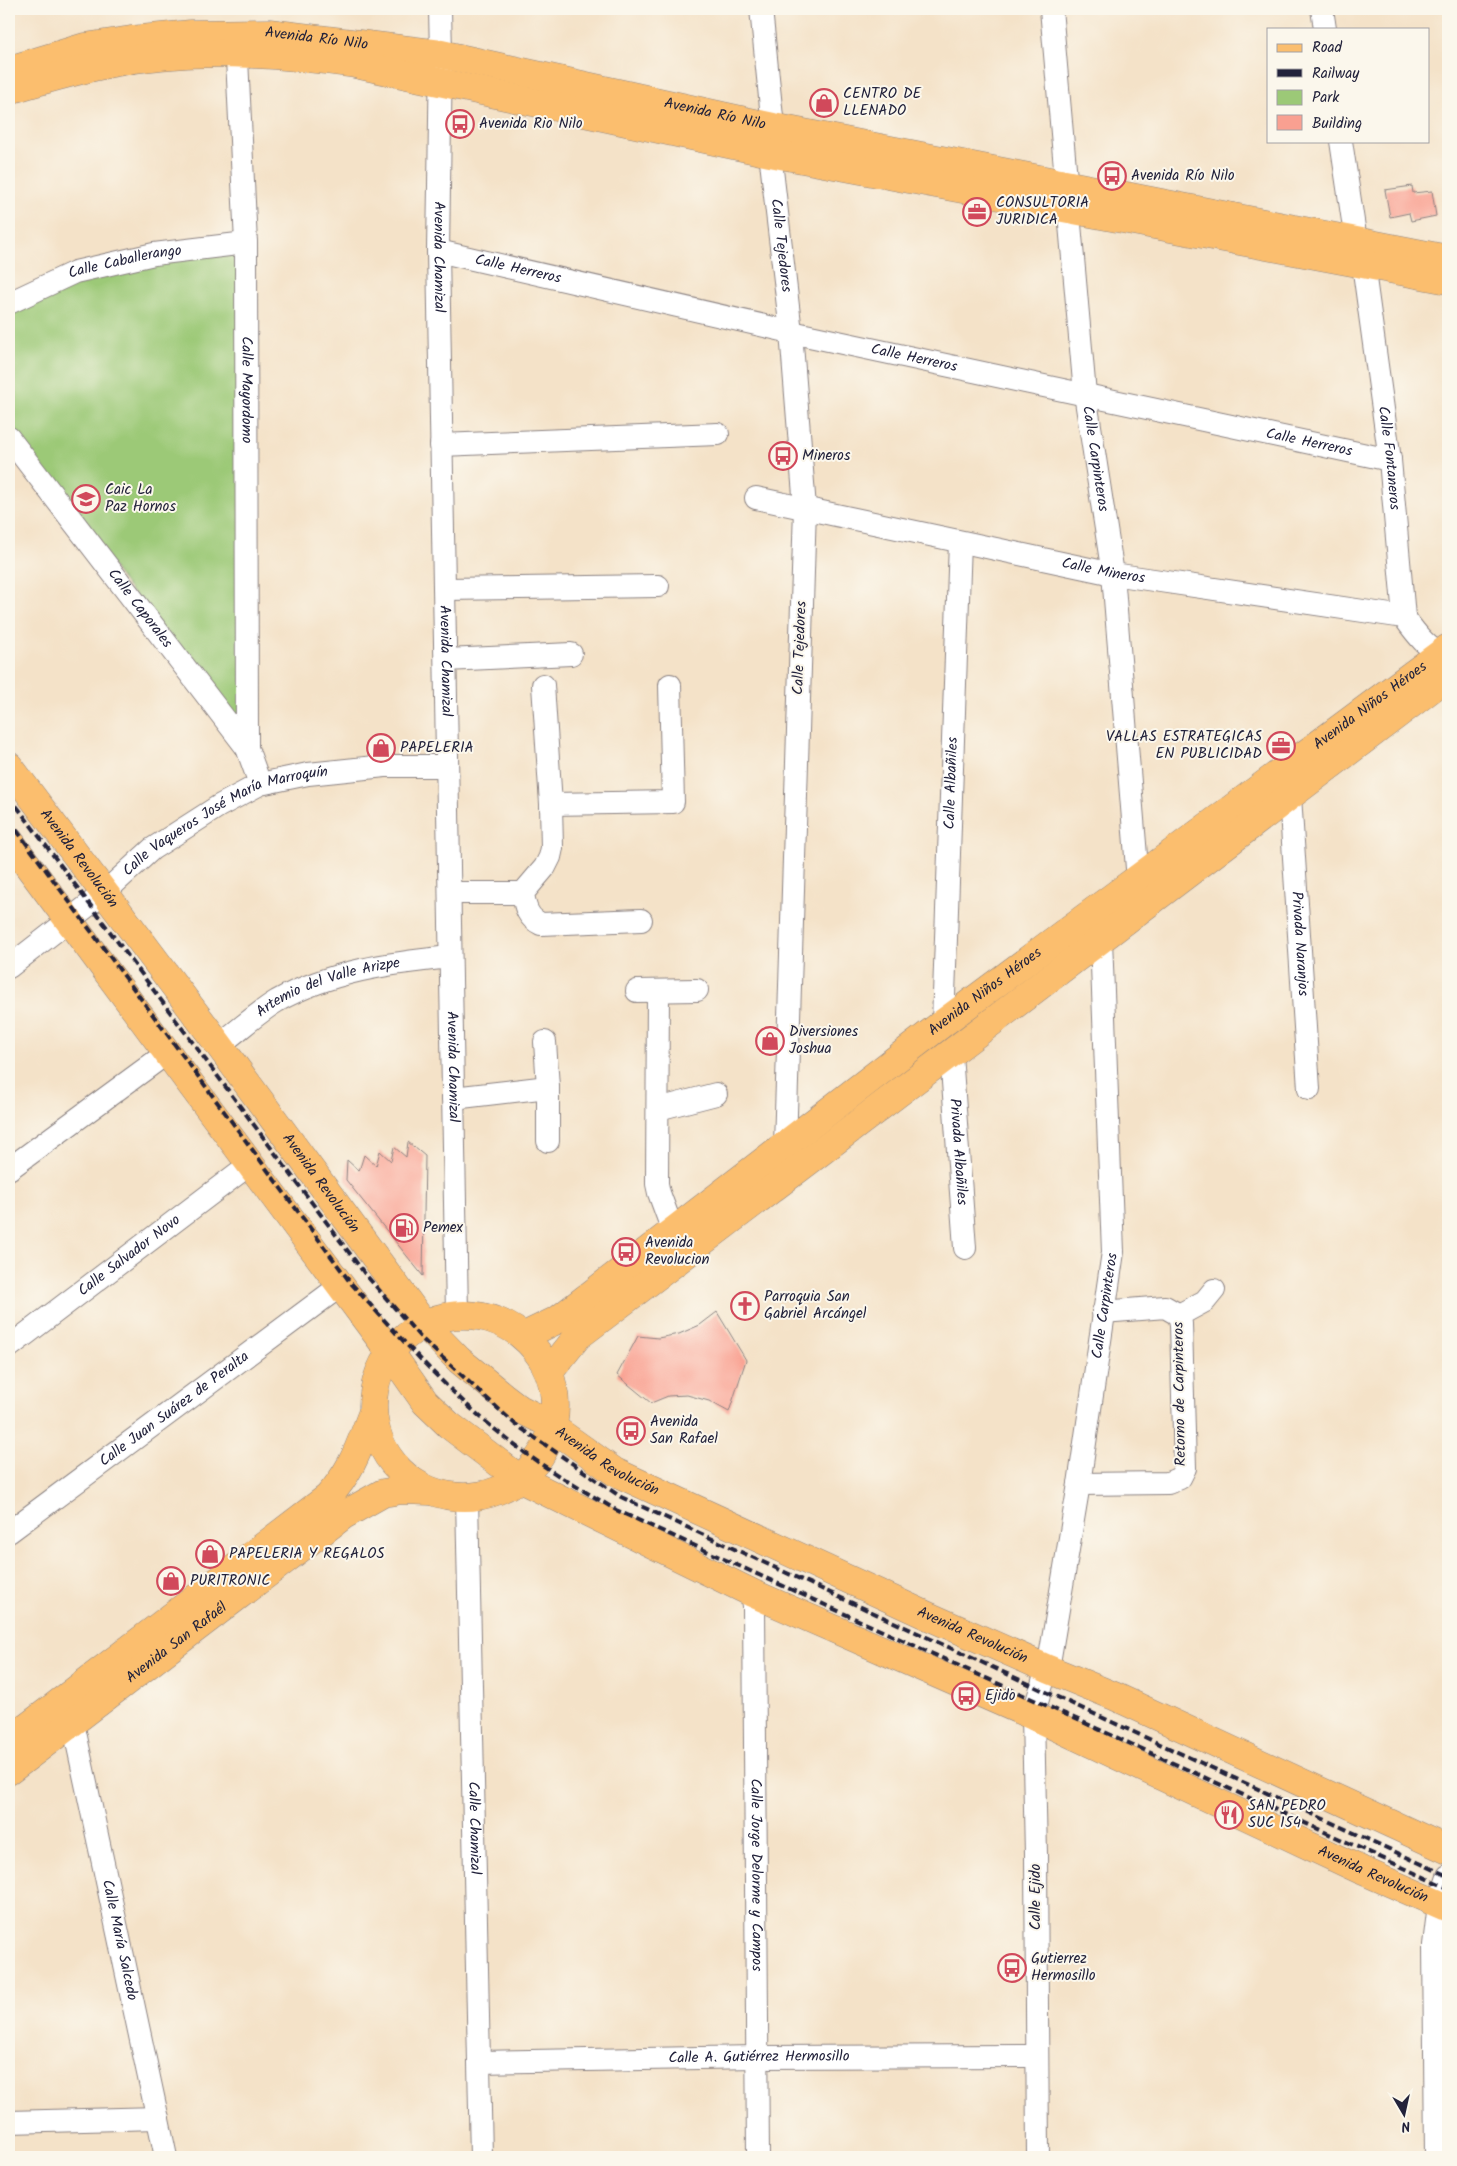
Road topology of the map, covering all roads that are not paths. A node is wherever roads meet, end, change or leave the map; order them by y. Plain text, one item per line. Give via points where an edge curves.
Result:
1 (440, 9) edge
2 (761, 9) edge
3 (1051, 9) edge
4 (1322, 9) edge
5 (1325, 28) edge
6 (236, 43) junction
7 (441, 54) junction
8 (9, 70) edge
9 (439, 82) junction
10 (9, 90) edge
11 (772, 140) junction
12 (1341, 142) edge
13 (1067, 196) junction
14 (246, 243) junction
15 (438, 250) junction
16 (1360, 252) junction
17 (1448, 259) edge
18 (1448, 280) edge
19 (9, 303) edge
20 (791, 332) junction
21 (1085, 394) junction
22 (718, 434) dead end
23 (9, 438) edge
24 (441, 445) junction
25 (1390, 460) junction
26 (756, 498) dead end
27 (804, 508) junction
28 (960, 542) junction
29 (1113, 574) junction
30 (658, 586) dead end
31 (444, 589) junction
32 (1404, 617) junction
33 (571, 654) dead end
34 (1446, 659) edge
35 (446, 660) junction
36 (543, 685) dead end
37 (670, 685) dead end
38 (247, 748) junction
39 (9, 766) edge
40 (447, 766) junction
41 (260, 784) junction
42 (1290, 796) junction
43 (551, 804) junction
44 (9, 840) edge
45 (1138, 878) junction
46 (104, 893) junction
47 (523, 893) junction
48 (450, 894) junction
49 (1141, 909) junction
50 (641, 920) dead end
51 (69, 921) junction
52 (1101, 939) junction
53 (450, 957) junction
54 (9, 967) edge
55 (697, 990) dead end
56 (943, 1023) junction
57 (545, 1042) dead end
58 (219, 1045) junction
59 (167, 1053) junction
60 (951, 1054) junction
61 (548, 1087) junction
62 (1309, 1089) dead end
63 (716, 1094) dead end
64 (453, 1098) junction
65 (658, 1108) junction
66 (548, 1141) dead end
67 (785, 1145) junction
68 (250, 1164) junction
69 (9, 1169) edge
70 (673, 1231) junction
71 (965, 1248) dead end
72 (340, 1286) junction
73 (1214, 1290) dead end
74 (1103, 1312) junction
75 (457, 1315) junction
76 (1179, 1315) junction
77 (424, 1324) junction
78 (524, 1336) junction
79 (9, 1347) edge
80 (390, 1352) junction
81 (550, 1371) junction
82 (372, 1414) junction
83 (553, 1430) junction
84 (520, 1479) junction
85 (1079, 1484) junction
86 (429, 1491) junction
87 (467, 1498) junction
88 (9, 1532) edge
89 (752, 1593) junction
90 (1048, 1669) junction
91 (1033, 1716) junction
92 (73, 1723) junction
93 (9, 1741) edge
94 (9, 1771) edge
95 (1448, 1850) edge
96 (1448, 1876) edge
97 (1444, 1906) edge
98 (1037, 2056) junction
99 (756, 2057) junction
100 (480, 2062) junction
101 (158, 2118) junction
102 (9, 2122) edge
103 (166, 2157) edge
104 (481, 2157) edge
105 (758, 2157) edge
106 (1038, 2157) edge
107 (1436, 2157) edge

1 - 7 street, Avenida Chamizal
2 - 11 street, Calle Tejedores
3 - 13 street, Calle Carpinteros
4 - 5 street
6 - 7 main road, Avenida Río Nilo via 269,32
6 - 8 main road, Avenida Río Nilo via 183,35 104,44
6 - 9 main road, Avenida Río Nilo
6 - 10 main road, Avenida Río Nilo via 173,56 113,63
6 - 14 street, Calle Mayordomo
7 - 9 street, Avenida Chamizal
7 - 11 main road, Avenida Río Nilo
9 - 11 main road, Avenida Río Nilo
9 - 15 street, Avenida Chamizal
11 - 13 main road, Avenida Río Nilo
11 - 20 street, Calle Tejedores
12 - 16 street, Calle Fontaneros
13 - 16 main road, Avenida Río Nilo
13 - 21 street, Calle Carpinteros
14 - 19 street, Calle Caballerango via 154,254 75,272
14 - 38 street, Calle Mayordomo
15 - 20 street, Calle Herreros
15 - 24 street, Avenida Chamizal
16 - 17 main road, Avenida Río Nilo
16 - 18 main road, Avenida Río Nilo
16 - 25 street, Calle Fontaneros
20 - 21 street, Calle Herreros
20 - 27 street, Calle Tejedores
21 - 25 street, Calle Herreros
21 - 29 street, Calle Carpinteros
22 - 24 street
23 - 38 street, Calle Caporales
24 - 31 street, Avenida Chamizal
25 - 32 street, Calle Fontaneros
26 - 27 street, Calle Mineros
27 - 28 street, Calle Mineros
27 - 67 street, Calle Tejedores
28 - 29 street, Calle Mineros
28 - 56 street, Calle Albañiles
29 - 32 street, Calle Mineros
29 - 45 street, Calle Carpinteros
30 - 31 street
31 - 35 street, Avenida Chamizal
32 - 34 street via 1420,638
33 - 35 street
34 - 42 main road, Avenida Niños Héroes
34 - 45 main road, Avenida Niños Héroes
35 - 40 street, Avenida Chamizal
36 - 43 street
37 - 43 street via 674,802
38 - 41 street, Calle Caporales
39 - 46 main road, Avenida Revolución
40 - 41 street, Calle Vaqueros José María Marroquín via 385,766 308,774
40 - 48 street, Avenida Chamizal
41 - 46 street, Calle Vaqueros José María Marroquín via 218,806 152,849
42 - 49 main road, Avenida Niños Héroes
42 - 62 street, Privada Naranjos
43 - 47 street via 550,857
44 - 51 main road, Avenida Revolución
45 - 49 street, Calle Carpinteros
45 - 56 main road, Avenida Niños Héroes
46 - 51 street, Calle Vaqueros José María Marroquín
46 - 58 main road, Avenida Revolución
47 - 48 street
47 - 50 street via 529,916 542,924
48 - 53 street, Avenida Chamizal
49 - 52 main road, Avenida Niños Héroes
51 - 54 street, Calle Vaqueros José María Marroquín
51 - 59 main road, Avenida Revolución
52 - 60 main road, Avenida Niños Héroes
52 - 74 street, Calle Carpinteros via 1113,1252
53 - 58 street, Artemio del Valle Arizpe via 397,962 326,978 277,1002
53 - 64 street, Avenida Chamizal
55 - 65 street via 648,991
56 - 67 main road, Avenida Niños Héroes
57 - 61 street
58 - 77 main road, Avenida Revolución
59 - 68 main road, Avenida Revolución
59 - 69 street
60 - 71 street, Privada Albañiles
60 - 81 main road, Avenida Niños Héroes via 578,1336
61 - 64 street
61 - 66 street
63 - 65 street
64 - 75 street, Avenida Chamizal
65 - 70 street via 658,1193
67 - 70 main road, Avenida Niños Héroes
68 - 72 main road, Avenida Revolución
68 - 79 street, Calle Salvador Novo
70 - 78 main road, Avenida Niños Héroes via 559,1319
72 - 80 main road, Avenida Revolución
72 - 88 street, Calle Juan Suárez de Peralta
73 - 76 street via 1205,1301
74 - 76 street, Retorno de Carpinteros via 1165,1307
74 - 85 street, Calle Carpinteros
75 - 77 main road
75 - 78 main road via 495,1320
76 - 85 street, Retorno de Carpinteros via 1185,1468 1180,1478 1168,1482
77 - 80 main road
77 - 83 main road, Avenida Revolución via 480,1379
78 - 81 main road
80 - 82 main road via 378,1376
80 - 84 main road, Avenida Revolución via 425,1402 449,1425
81 - 83 main road via 556,1401
82 - 86 main road via 383,1450 407,1478
82 - 93 main road, Avenida San Rafaél via 354,1461 328,1497
83 - 84 main road via 546,1449
83 - 90 main road, Avenida Revolución via 615,1472
84 - 87 main road via 496,1492
84 - 89 main road, Avenida Revolución
85 - 90 street, Calle Carpinteros
86 - 87 main road
86 - 92 main road, Avenida San Rafaél via 383,1493 344,1515
87 - 100 street, Calle Chamizal
89 - 91 main road, Avenida Revolución
89 - 99 street, Calle Jorge Delorme y Campos
90 - 91 street, Calle Ejido
90 - 95 main road, Avenida Revolución via 1114,1696
91 - 97 main road, Avenida Revolución
91 - 98 street, Calle Ejido
92 - 94 main road, Avenida San Rafaél
92 - 101 street, Calle María Salcedo
96 - 97 street
97 - 107 street via 1434,1945
98 - 99 street, Calle A. Gutiérrez Hermosillo
98 - 106 street, Calle Ejido
99 - 100 street, Calle A. Gutiérrez Hermosillo
99 - 105 street, Calle Jorge Delorme y Campos
100 - 104 street, Calle Chamizal
101 - 102 street
101 - 103 street, Calle María Salcedo

